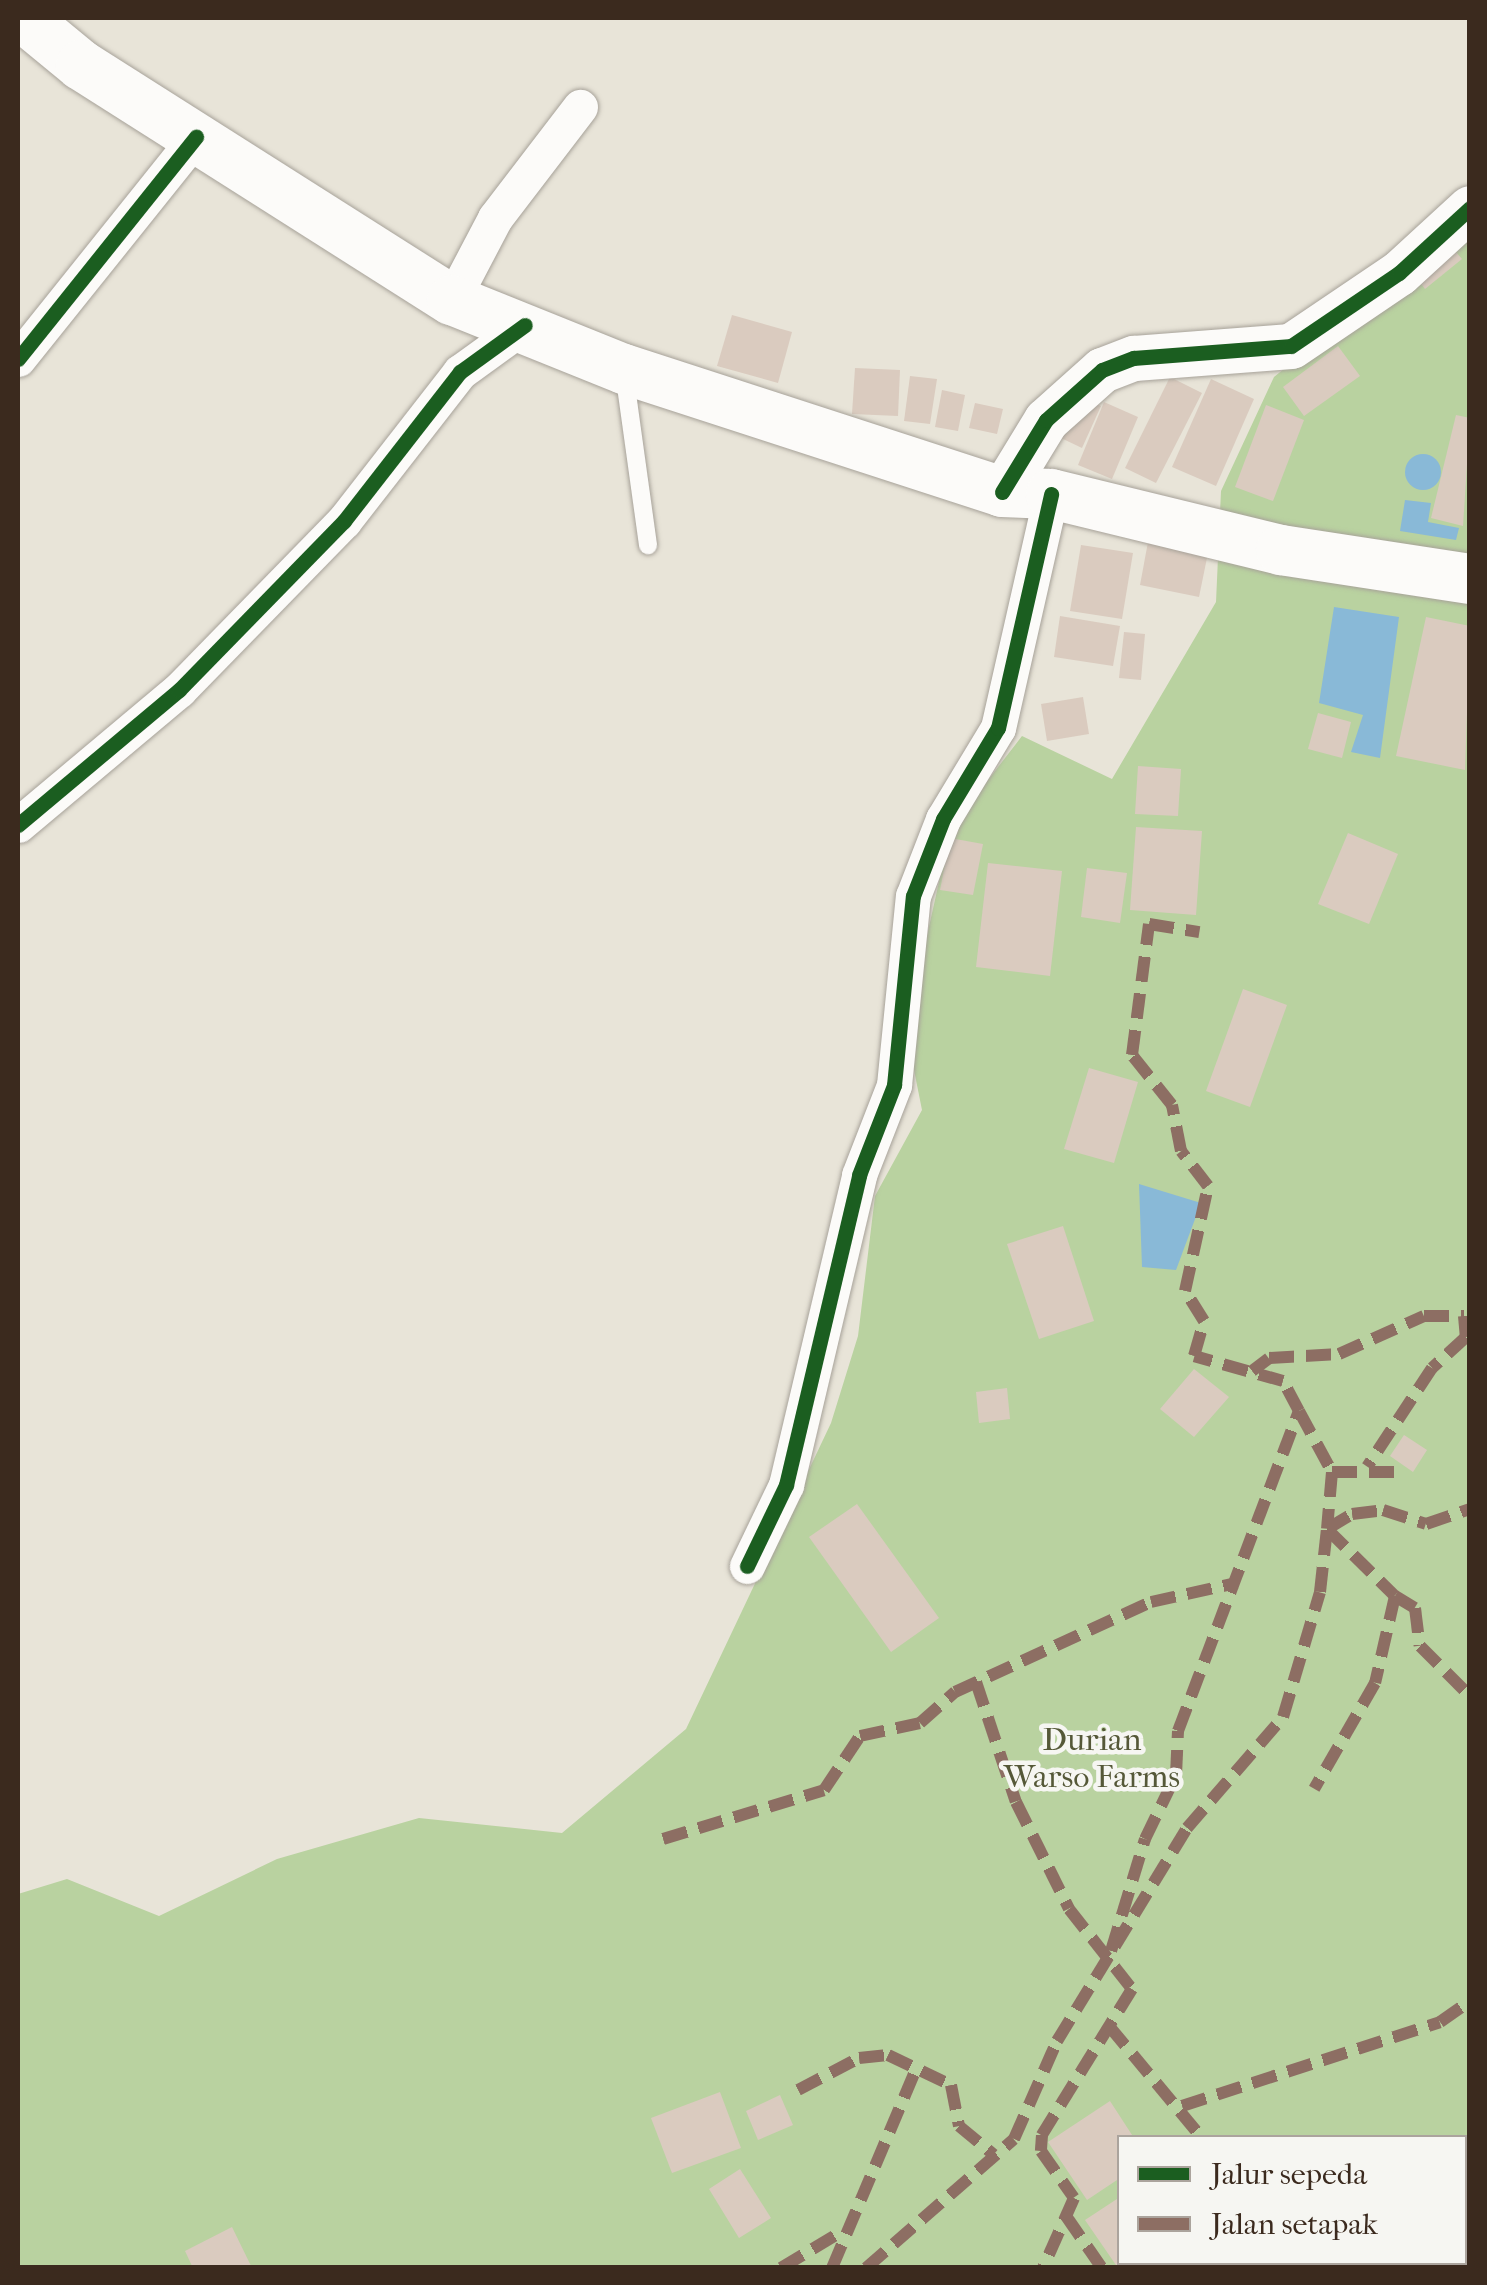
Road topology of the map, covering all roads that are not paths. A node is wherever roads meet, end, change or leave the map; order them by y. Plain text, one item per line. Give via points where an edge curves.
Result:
1 (24, 18) edge
2 (580, 107) dead end
3 (196, 137) junction
4 (1470, 208) edge
5 (452, 300) junction
6 (526, 326) junction
7 (18, 359) edge
8 (624, 370) junction
9 (1002, 492) junction
10 (1051, 494) junction
11 (648, 545) dead end
12 (1470, 580) edge
13 (18, 825) edge
14 (747, 1566) dead end

1 - 3 main road
2 - 5 street via 494,218
3 - 5 main road
3 - 7 street
4 - 9 street via 1399,273 1290,346 1134,358 1102,370 1046,420
5 - 6 main road
6 - 8 main road
6 - 13 street via 460,372 344,521 178,690
8 - 9 main road
8 - 11 lane
9 - 10 main road
10 - 12 main road via 1281,550
10 - 14 street via 998,728 924,858 894,1085 860,1175 786,1485

